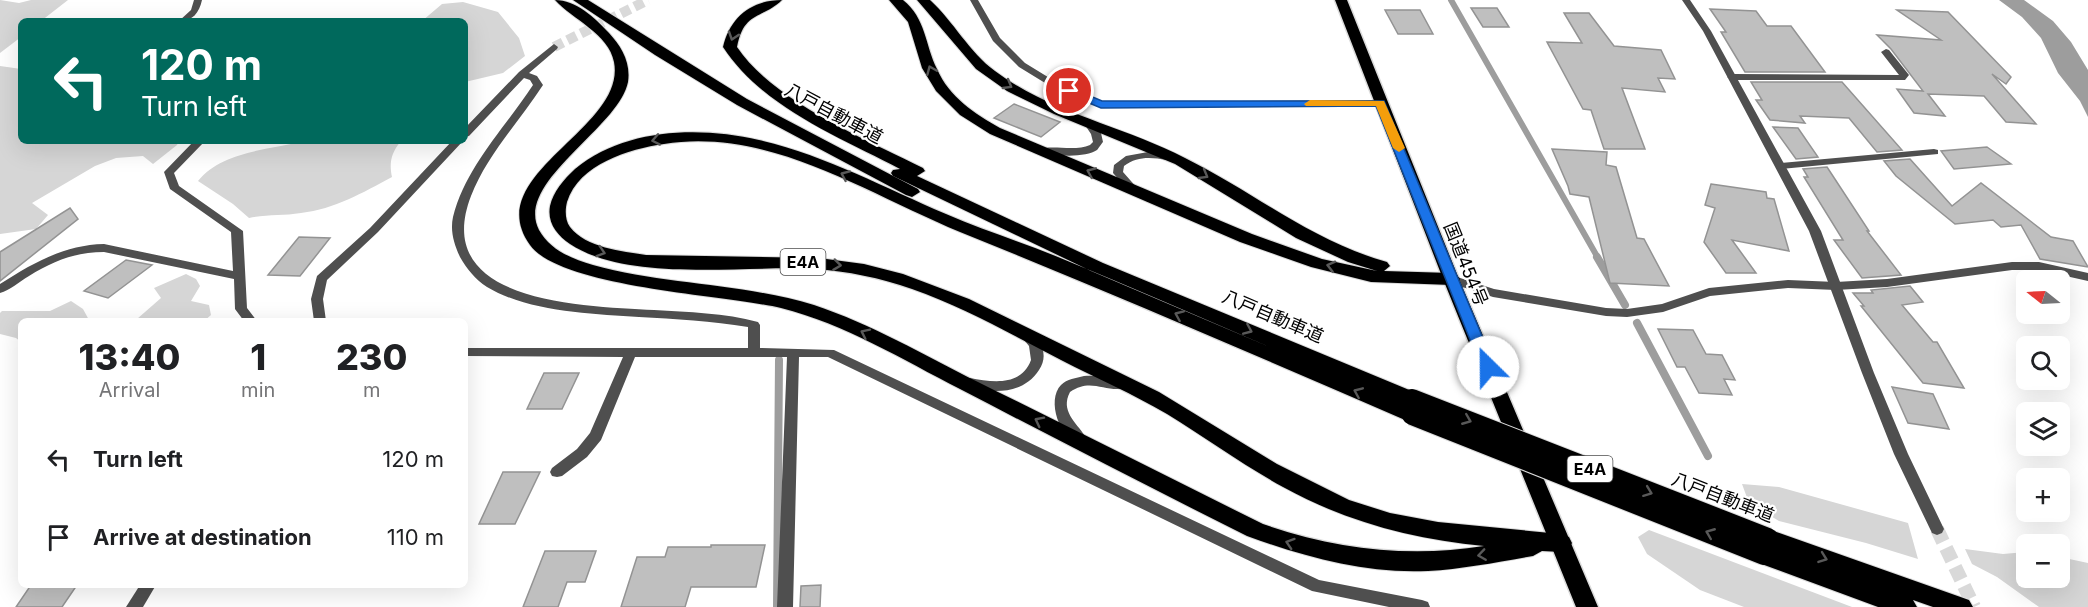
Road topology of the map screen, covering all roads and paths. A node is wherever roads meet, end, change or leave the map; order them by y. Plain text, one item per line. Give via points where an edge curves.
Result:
1 (198, 0) edge
2 (561, 0) edge
3 (579, 0) edge
4 (598, 0) edge
5 (776, 0) edge
6 (895, 0) edge
7 (923, 0) edge
8 (974, 0) edge
9 (1341, 0) edge
10 (1686, 0) edge
11 (187, 18) edge
12 (554, 47) tunnel mouth
13 (1886, 52) dead end
14 (522, 74) junction
15 (1732, 77) junction
16 (1381, 103) junction
17 (1088, 122) junction
18 (468, 131) edge
19 (197, 144) edge
20 (455, 144) edge
21 (1036, 149) junction
22 (1934, 152) dead end
23 (1179, 161) junction
24 (1781, 166) junction
25 (1136, 192) junction
26 (1054, 262) junction
27 (1096, 267) junction
28 (239, 276) junction
29 (2088, 277) edge
30 (1451, 279) junction
31 (1836, 286) junction
32 (0, 289) edge
33 (248, 318) edge
34 (320, 318) edge
35 (1025, 334) junction
36 (468, 352) edge
37 (632, 352) junction
38 (754, 352) junction
39 (793, 353) junction
40 (962, 382) junction
41 (1130, 387) junction
42 (1412, 407) junction
43 (1093, 448) junction
44 (557, 472) dead end
45 (1937, 529) tunnel mouth
46 (1561, 543) junction
47 (1766, 547) junction
48 (146, 588) edge
49 (134, 607) edge
50 (785, 607) edge
51 (1422, 607) edge
52 (1587, 607) edge
53 (1905, 607) edge
54 (1961, 607) edge

1 - 11 street via 195,11
40 -> 2 highway, E4A via 810,310 756,296 604,274 563,260 536,243 528,218 534,192 550,169 604,112 623,80 621,62 610,42
3 - 26 highway, 八戸自動車道 / E4A via 760,113
4 - 27 highway, 八戸自動車道 / E4A via 756,98 901,174
5 -> 27 highway, E4A via 755,10 736,26 730,46 741,66 807,113
21 -> 6 highway via 985,126 958,108 932,73 915,19
7 -> 17 highway via 971,58 992,75
8 - 16 street via 996,39 1022,65 1101,105
9 - 16 highway, 国道454号
10 - 15 street
12 - 14 street
13 - 15 street via 1904,75 1902,78
14 - 18 street
14 - 38 street via 534,78 538,85 476,170 458,217 463,256 478,274 529,300 747,323 754,325
15 - 24 street
16 - 30 highway, 国道454号
17 - 21 street via 1098,138 1088,151 1066,154
17 - 23 highway
19 - 28 street via 169,172 174,187 183,195 237,231
20 - 34 street via 374,230 321,279 317,298
25 -> 21 highway
22 - 24 street
23 - 25 street via 1148,155 1126,159 1119,165 1118,173
23 -> 30 highway via 1336,252 1384,267
24 - 31 street via 1815,231
30 -> 25 highway via 1371,276 1317,263
26 -> 35 highway, E4A via 939,217 809,159 734,139 671,137 631,145 582,171 557,206 561,228 570,237 609,254 662,261 814,263 872,271 945,295
42 -> 26 highway, 八戸自動車道 / E4A
27 -> 42 highway, 八戸自動車道 / E4A
28 - 32 street via 86,247 51,258
28 - 33 street via 241,309
29 - 31 street via 2039,266 2012,266
30 - 31 street via 1492,293 1627,313 1663,308 1709,292 1788,284
30 - 46 highway, 国道454号
31 - 45 street via 1897,444
35 - 40 street via 1036,347 1037,356 1029,376 1006,386
35 - 41 highway, E4A
36 - 37 street
37 - 38 street
37 - 44 street via 596,436
38 - 39 street
39 - 50 street
39 - 51 street via 830,353 1317,586
43 -> 40 highway, E4A
41 - 43 street via 1082,381 1071,384 1062,393 1058,403 1060,414 1068,428
41 - 46 highway, E4A via 1173,409 1295,485 1368,516 1442,531
42 - 47 highway, 八戸自動車道 / E4A, bridge
46 -> 43 highway, E4A via 1448,560 1364,557 1319,550 1255,530
46 - 52 highway, 国道454号
47 - 53 highway, 八戸自動車道 / E4A
47 -> 54 highway, 八戸自動車道 / E4A
48 - 49 street

